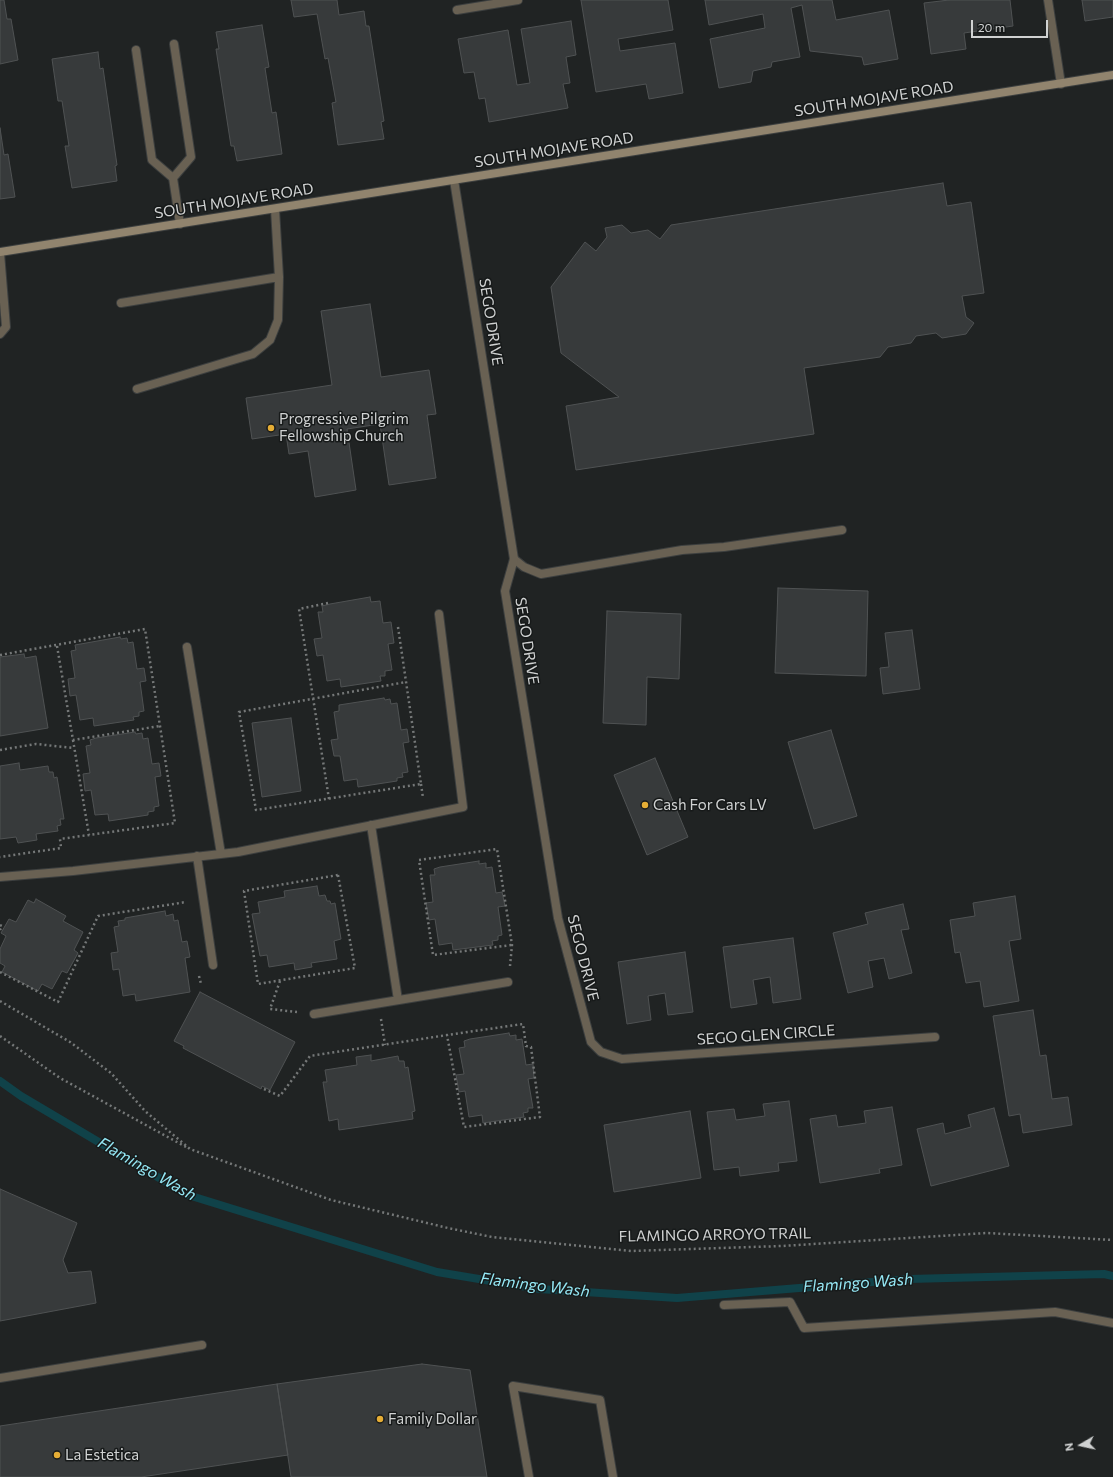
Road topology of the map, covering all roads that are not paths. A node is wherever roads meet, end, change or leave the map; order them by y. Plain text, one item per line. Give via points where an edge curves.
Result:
1 (518, 0) edge
2 (1048, 0) edge
3 (457, 10) dead end
4 (174, 44) dead end
5 (136, 50) dead end
6 (1113, 75) edge
7 (1061, 84) junction
8 (173, 178) junction
9 (454, 180) junction
10 (275, 209) junction
11 (180, 224) junction
12 (0, 253) edge
13 (279, 277) junction
14 (121, 303) dead end
15 (0, 334) edge
16 (137, 389) dead end
17 (842, 530) dead end
18 (514, 559) junction
19 (439, 614) dead end
20 (187, 647) dead end
21 (371, 825) junction
22 (221, 854) junction
23 (197, 856) junction
24 (0, 877) edge
25 (213, 965) dead end
26 (508, 982) road end
27 (398, 1000) junction
28 (314, 1014) road end
29 (935, 1037) dead end
30 (601, 1052) joint
31 (724, 1305) dead end
32 (1113, 1322) edge
33 (202, 1345) dead end
34 (0, 1378) edge
35 (529, 1477) edge
36 (613, 1477) edge

1 - 3 street
2 - 7 street
4 - 8 street via 191,158
5 - 8 street via 152,160
6 - 7 street, SOUTH MOJAVE ROAD
7 - 9 street, SOUTH MOJAVE ROAD
8 - 11 street
9 - 10 street, SOUTH MOJAVE ROAD
9 - 18 street, SEGO DRIVE
10 - 11 street, SOUTH MOJAVE ROAD
10 - 13 street
11 - 12 street, SOUTH MOJAVE ROAD
12 - 15 street via 6,327
13 - 14 street
13 - 16 street via 278,320 270,340 253,354
17 - 18 street via 724,547 682,550 541,574 524,567
18 - 30 street, SEGO DRIVE via 504,591 558,918 591,1042
19 - 21 street via 463,807
20 - 22 street
21 - 22 street
21 - 27 street
22 - 23 street
23 - 24 street
23 - 25 street
26 - 27 street
27 - 28 street
29 - 30 street, SEGO GLEN CIRCLE via 622,1059
31 - 32 street via 790,1302 804,1328 1055,1312
33 - 34 street
35 - 36 street via 514,1386 600,1400

